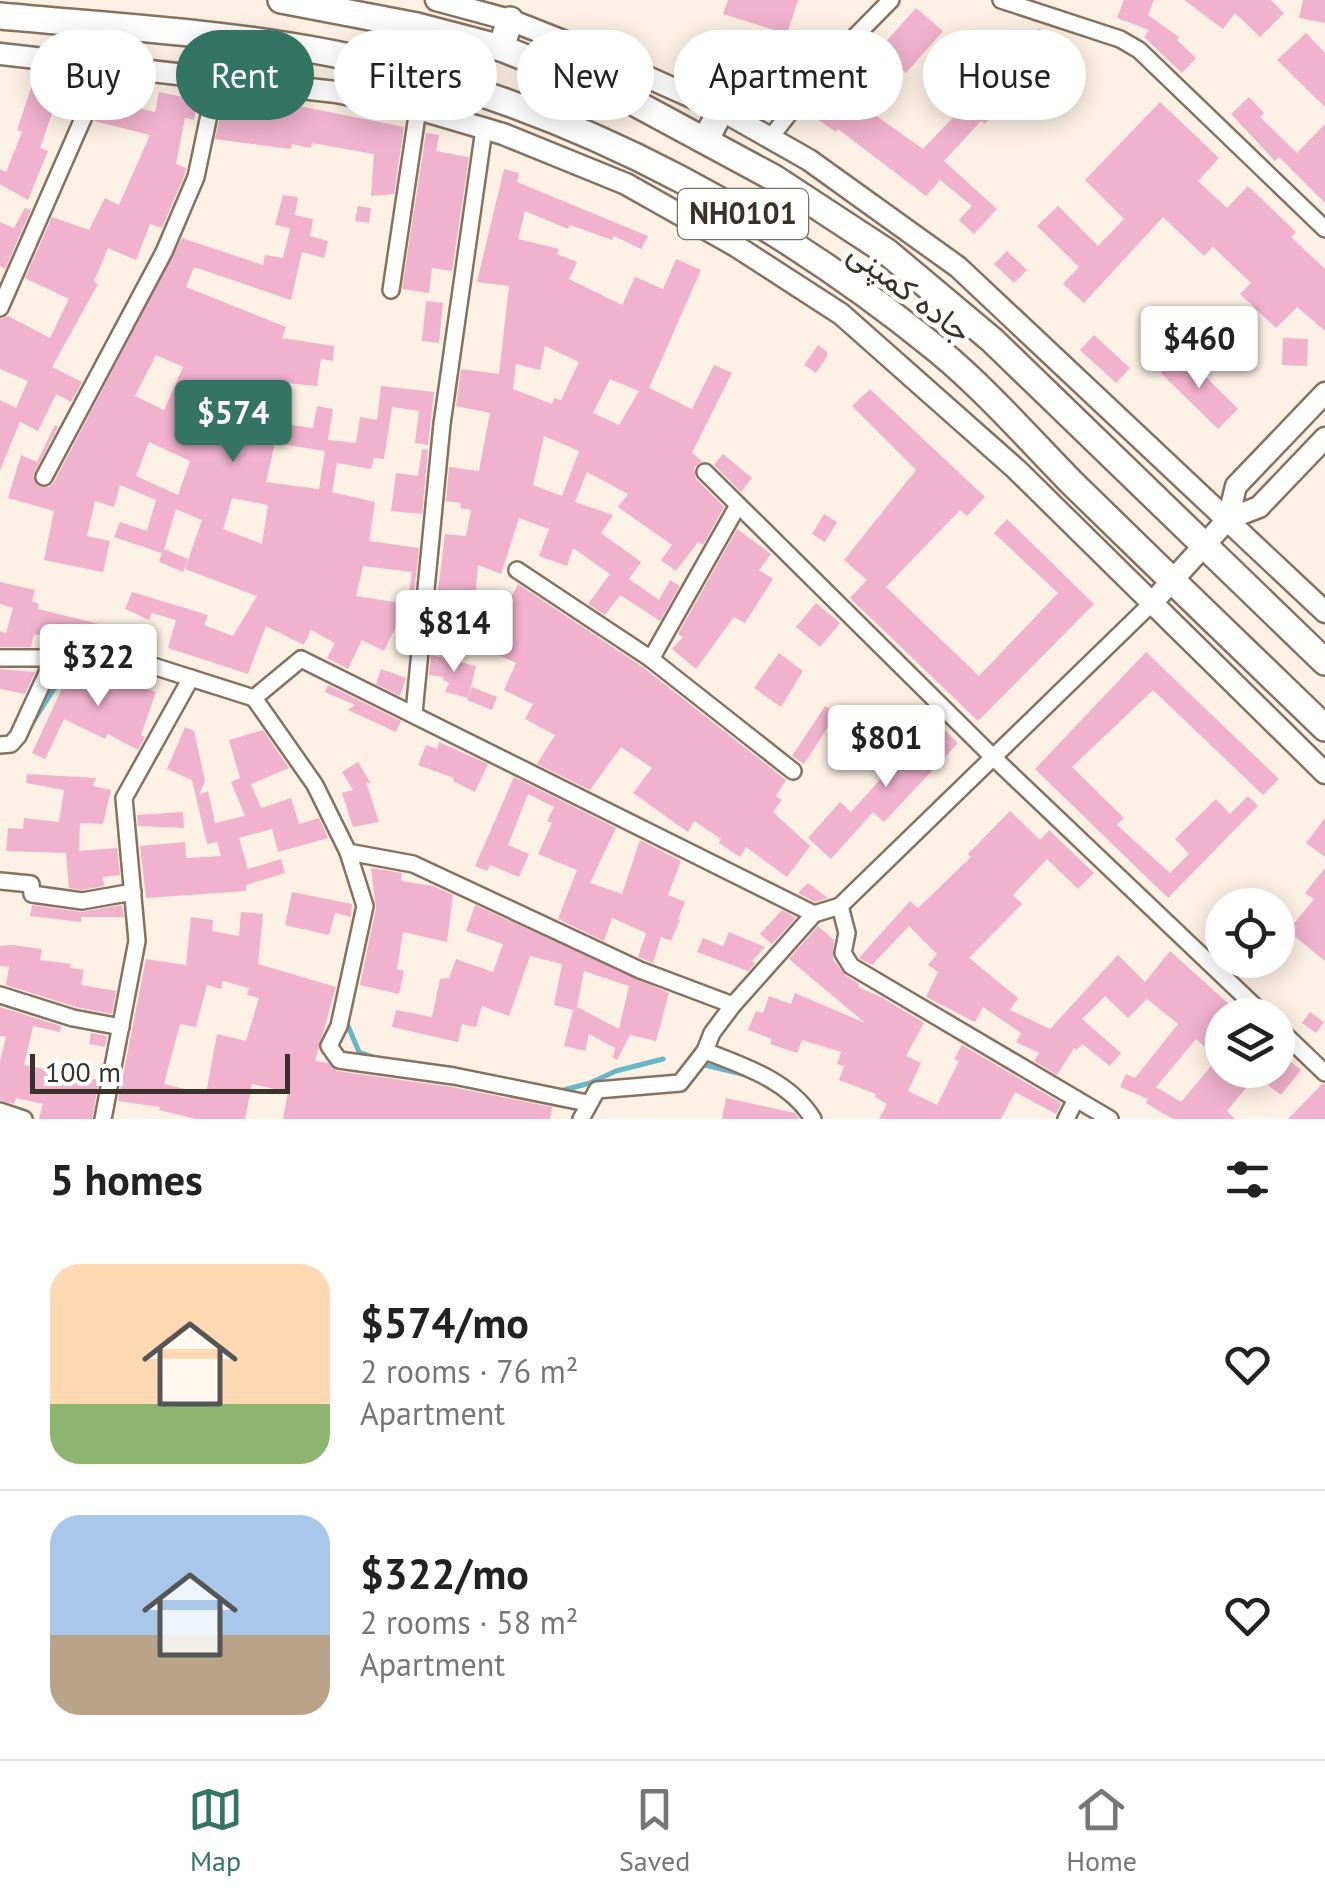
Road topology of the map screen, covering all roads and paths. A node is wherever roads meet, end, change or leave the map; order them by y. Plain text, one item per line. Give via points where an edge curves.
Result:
1 (281, 0) edge
2 (436, 0) edge
3 (890, 0) edge
4 (1001, 0) edge
5 (0, 16) edge
6 (510, 20) junction
7 (500, 48) junction
8 (0, 54) edge
9 (30, 57) edge
10 (674, 90) edge
11 (82, 120) edge
12 (208, 120) edge
13 (416, 120) edge
14 (454, 120) edge
15 (716, 120) edge
16 (740, 120) edge
17 (484, 129) junction
18 (771, 137) junction
19 (706, 139) junction
20 (1325, 229) edge
21 (391, 290) dead end
22 (0, 308) edge
23 (1325, 393) edge
24 (1325, 438) edge
25 (704, 472) dead end
26 (44, 476) dead end
27 (737, 507) junction
28 (1228, 519) junction
29 (1204, 546) junction
30 (516, 570) dead end
31 (1172, 581) junction
32 (1151, 604) junction
33 (1325, 612) edge
34 (0, 658) edge
35 (54, 658) junction
36 (651, 659) junction
37 (1325, 662) edge
38 (191, 678) junction
39 (254, 698) junction
40 (414, 713) junction
41 (1325, 728) edge
42 (0, 745) edge
43 (995, 759) junction
44 (793, 772) dead end
45 (1325, 772) edge
46 (348, 852) junction
47 (0, 881) edge
48 (134, 892) junction
49 (840, 906) junction
50 (814, 914) junction
51 (0, 995) edge
52 (1246, 998) edge
53 (733, 1005) junction
54 (121, 1027) junction
55 (1295, 1044) edge
56 (705, 1051) junction
57 (1325, 1073) edge
58 (1076, 1099) junction
59 (0, 1111) edge
60 (584, 1111) edge
61 (24, 1119) edge
62 (103, 1119) edge
63 (812, 1119) edge
64 (1066, 1119) edge
65 (1110, 1119) edge

1 - 7 highway, جاده کمپنی / NH0101
2 - 6 street
3 - 18 street via 825,67
4 - 20 street via 1139,50
5 - 31 highway, جاده کمپنی / NH0101 via 299,48 386,65 504,99 673,174 838,276 941,353
6 - 7 highway
6 - 10 street
7 - 19 highway, جاده کمپنی / NH0101 via 622,96
8 - 9 street
11 - 22 street
12 - 26 street via 196,176 164,252
13 - 21 street
14 - 17 street
15 - 19 highway
16 - 18 street
17 - 32 street via 626,184 841,314 1016,469
17 - 40 street via 442,424
18 - 28 street via 958,267
19 - 29 highway, جاده کمپنی / NH0101 via 887,252 992,340
23 - 28 street via 1236,486
24 - 28 street via 1259,506
25 - 27 street
27 - 36 street
27 - 43 street
28 - 29 street
28 - 33 street
29 - 31 street
29 - 37 highway, جاده کمپنی / NH0101
30 - 36 street
31 - 32 street
31 - 41 highway, جاده کمپنی / NH0101
32 - 43 street
32 - 45 street
34 - 35 street
35 - 38 street via 87,650
35 - 42 street via 18,736
36 - 44 street
38 - 39 street
38 - 48 street via 124,798
39 - 40 street via 300,659
39 - 46 street via 315,785
40 - 50 street
43 - 49 street
43 - 52 street
46 - 53 street via 413,864 640,970
46 - 60 street via 364,906 330,1046 339,1060 454,1076
47 - 48 street via 31,884 32,894 67,901
48 - 54 street via 138,940
49 - 50 street
49 - 58 street via 847,933 843,953 851,966
50 - 53 street
51 - 54 street
53 - 56 street
54 - 62 street
55 - 57 street
56 - 60 street via 680,1083 597,1090
56 - 63 street via 764,1074
58 - 64 street
58 - 65 street
59 - 61 street

